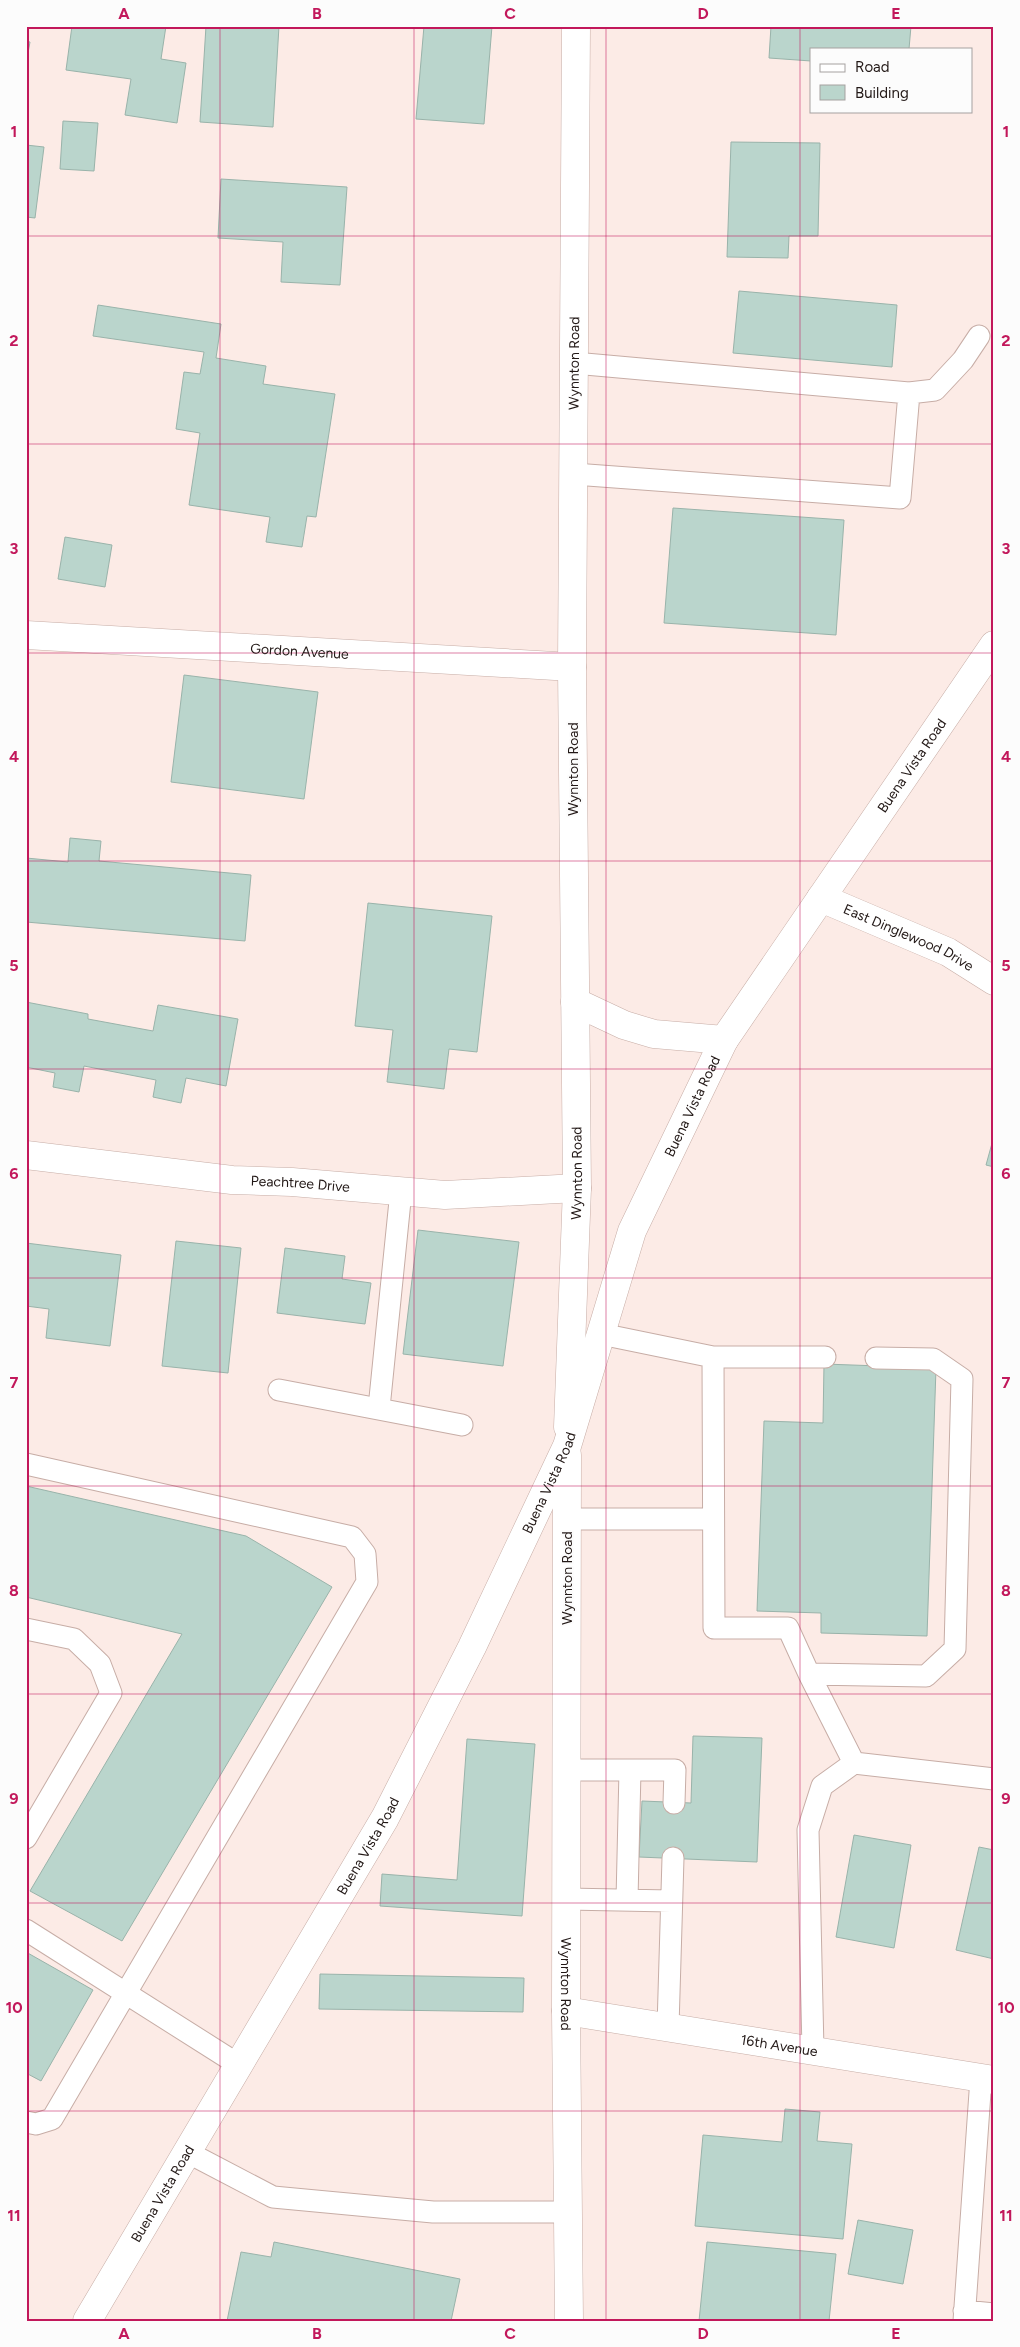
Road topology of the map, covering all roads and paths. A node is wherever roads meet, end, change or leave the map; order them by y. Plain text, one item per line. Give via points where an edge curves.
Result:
1 (576, 26) edge
2 (979, 336) dead end
3 (574, 363) junction
4 (909, 393) junction
5 (574, 474) junction
6 (26, 635) edge
7 (994, 645) edge
8 (572, 667) junction
9 (821, 898) junction
10 (994, 981) edge
11 (575, 1002) junction
12 (724, 1040) junction
13 (26, 1155) edge
14 (577, 1188) junction
15 (401, 1192) junction
16 (601, 1334) junction
17 (713, 1357) junction
18 (825, 1357) dead end
19 (876, 1358) dead end
20 (279, 1390) dead end
21 (379, 1408) junction
22 (462, 1425) dead end
23 (567, 1446) junction
24 (26, 1464) edge
25 (567, 1519) junction
26 (714, 1519) junction
27 (26, 1629) edge
28 (809, 1674) junction
29 (854, 1763) junction
30 (567, 1770) junction
31 (630, 1770) junction
32 (994, 1779) edge
33 (674, 1803) dead end
34 (26, 1838) edge
35 (673, 1858) dead end
36 (566, 1900) junction
37 (627, 1900) junction
38 (671, 1900) junction
39 (26, 1930) edge
40 (127, 1994) junction
41 (566, 2011) junction
42 (668, 2027) junction
43 (813, 2050) junction
44 (239, 2065) junction
45 (987, 2079) edge
46 (26, 2122) edge
47 (187, 2152) junction
48 (568, 2212) junction
49 (994, 2314) edge
50 (964, 2316) edge
51 (87, 2321) edge
52 (569, 2321) edge

1 - 3 main road, Wynnton Road
2 - 4 lane via 963,360 935,390
3 - 4 lane
3 - 5 main road, Wynnton Road
4 - 5 lane via 900,498
5 - 8 main road, Wynnton Road
6 - 8 main road, Gordon Avenue
7 - 9 main road, Buena Vista Road
8 - 11 main road, Wynnton Road
9 - 10 main road, East Dinglewood Drive via 948,952
9 - 12 main road, Buena Vista Road
11 - 12 main road via 624,1025 654,1034
11 - 14 main road, Wynnton Road
12 - 16 main road, Buena Vista Road via 632,1231
13 - 15 main road, Peachtree Drive via 232,1180
14 - 15 main road, Peachtree Drive via 445,1195
14 - 23 main road, Wynnton Road
15 - 21 lane
16 - 17 lane
16 - 23 main road, Buena Vista Road
17 - 18 lane
17 - 26 lane
19 - 28 lane via 933,1359 962,1378 955,1649 926,1676
20 - 21 lane
21 - 22 lane
23 - 25 main road, Wynnton Road
23 - 44 main road, Buena Vista Road via 472,1647 385,1818
24 - 40 lane via 352,1537 365,1554 367,1582
25 - 26 lane
25 - 30 main road, Wynnton Road
26 - 28 lane via 714,1628 788,1628
27 - 34 lane via 74,1639 100,1664 111,1693
28 - 29 lane
29 - 32 lane
29 - 43 lane via 822,1786 808,1830
30 - 31 lane
30 - 36 main road, Wynnton Road
31 - 33 lane via 675,1770
31 - 37 lane
35 - 38 lane
36 - 37 lane
36 - 41 main road, Wynnton Road
37 - 38 lane
38 - 42 lane
39 - 40 lane
40 - 44 lane
40 - 46 lane via 52,2119 36,2124
41 - 42 main road, 16th Avenue
41 - 48 main road, Wynnton Road
42 - 43 main road, 16th Avenue
43 - 45 main road, 16th Avenue
44 - 47 main road, Buena Vista Road
45 - 50 lane
47 - 48 lane via 273,2197 433,2212
47 - 51 main road, Buena Vista Road
48 - 52 main road, Wynnton Road
49 - 50 lane

